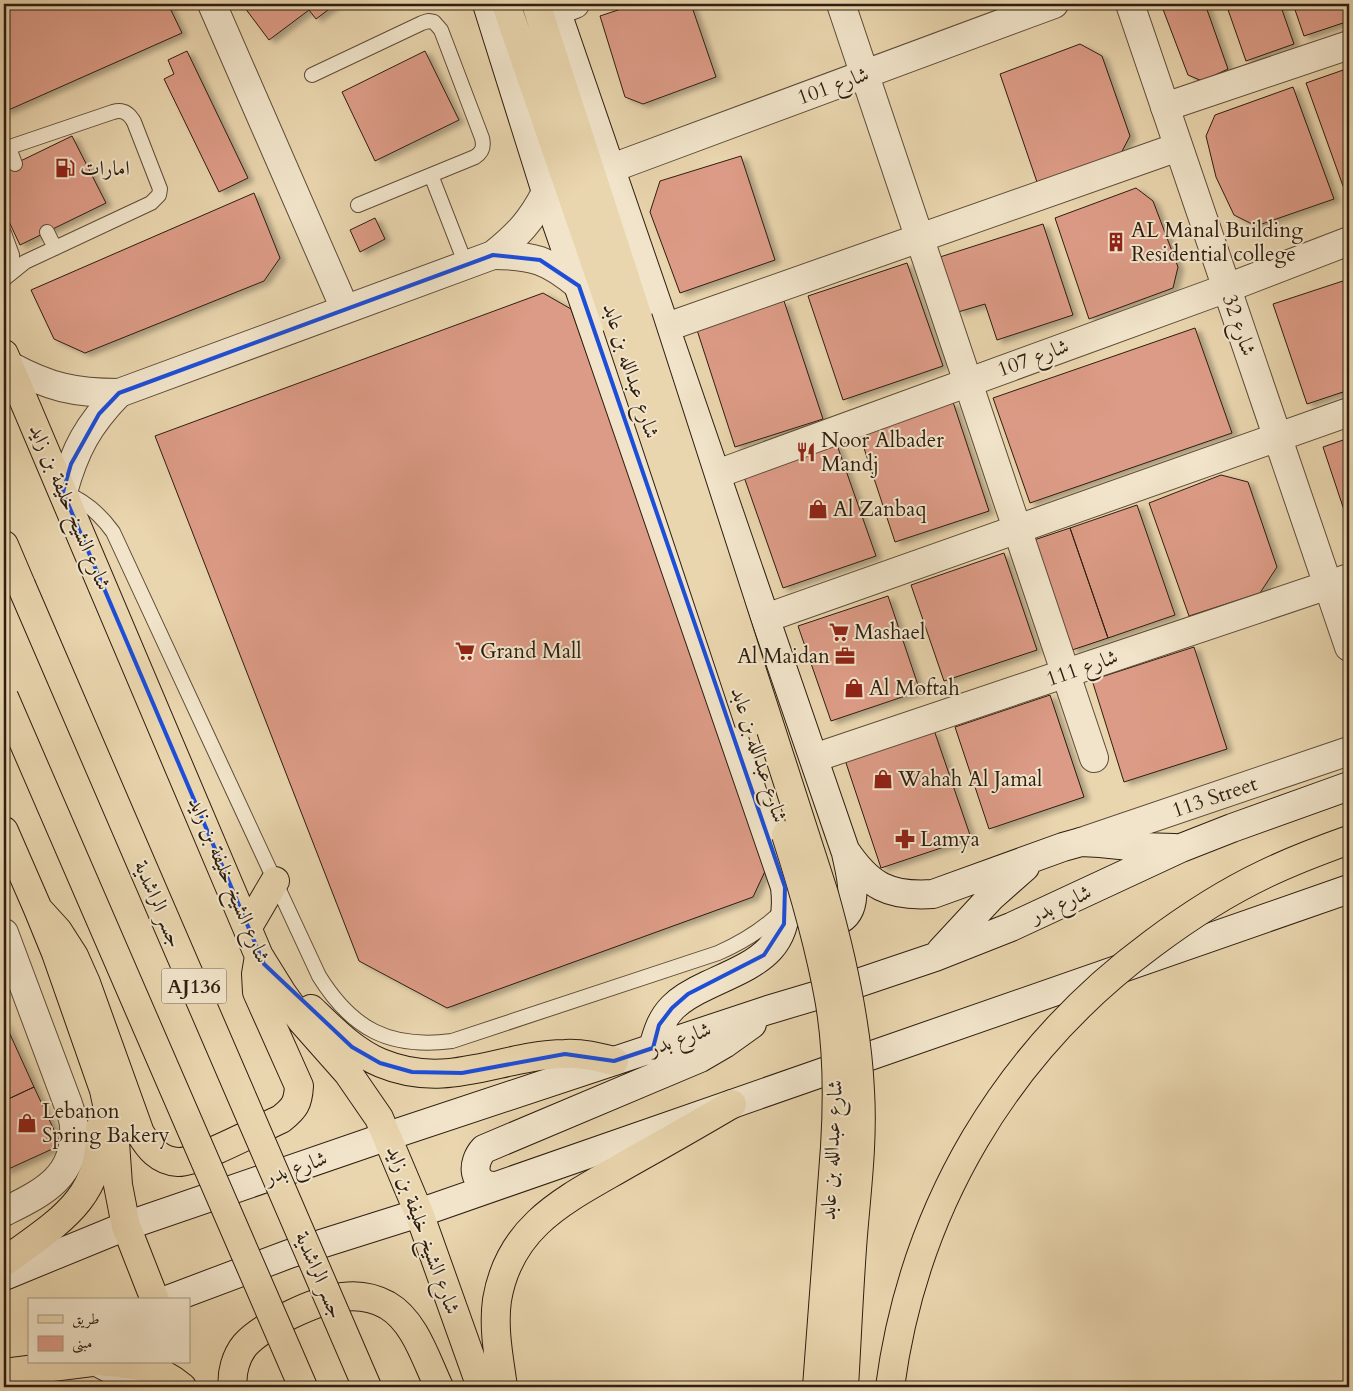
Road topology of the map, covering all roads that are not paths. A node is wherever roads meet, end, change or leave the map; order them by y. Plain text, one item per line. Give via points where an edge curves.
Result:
1 (212, 4) edge
2 (487, 4) edge
3 (506, 4) edge
4 (841, 4) edge
5 (1054, 4) edge
6 (1130, 4) edge
7 (556, 5) edge
8 (1349, 45) edge
9 (865, 74) junction
10 (312, 75) dead end
11 (1165, 107) junction
12 (1178, 147) junction
13 (6, 149) edge
14 (15, 164) dead end
15 (612, 168) junction
16 (431, 175) junction
17 (546, 192) junction
18 (358, 205) dead end
19 (46, 232) dead end
20 (4, 233) edge
21 (920, 238) junction
22 (1349, 241) edge
23 (55, 248) junction
24 (493, 254) junction
25 (466, 265) junction
26 (8, 275) edge
27 (579, 286) junction
28 (1227, 288) junction
29 (346, 309) junction
30 (627, 322) junction
31 (667, 327) junction
32 (7, 360) edge
33 (968, 382) junction
34 (119, 393) junction
35 (1349, 412) edge
36 (1277, 437) junction
37 (716, 474) junction
38 (63, 492) junction
39 (1017, 529) junction
40 (4, 545) edge
41 (1339, 581) edge
42 (766, 618) junction
43 (1349, 647) edge
44 (1065, 673) junction
45 (4, 697) edge
46 (1349, 751) edge
47 (814, 758) junction
48 (1094, 758) dead end
49 (1349, 786) edge
50 (4, 831) edge
51 (1349, 840) edge
52 (1081, 842) junction
53 (1181, 848) junction
54 (846, 850) junction
55 (1046, 854) junction
56 (275, 881) junction
57 (1349, 890) edge
58 (786, 896) junction
59 (38, 909) junction
60 (248, 928) junction
61 (4, 933) edge
62 (56, 953) junction
63 (935, 957) junction
64 (262, 960) junction
65 (768, 1010) junction
66 (653, 1048) junction
67 (614, 1061) junction
68 (732, 1104) junction
69 (388, 1136) junction
70 (495, 1186) junction
71 (4, 1212) edge
72 (419, 1213) junction
73 (126, 1226) junction
74 (4, 1262) edge
75 (4, 1276) edge
76 (154, 1298) edge
77 (172, 1298) edge
78 (28, 1361) edge
79 (76, 1364) edge
80 (101, 1364) edge
81 (129, 1364) edge
82 (184, 1364) edge
83 (4, 1373) edge
84 (145, 1387) edge
85 (182, 1387) edge
86 (197, 1387) edge
87 (233, 1387) edge
88 (304, 1387) edge
89 (367, 1387) edge
90 (438, 1387) edge
91 (481, 1387) edge
92 (503, 1387) edge
93 (817, 1387) edge
94 (844, 1387) edge
95 (890, 1387) edge

1 - 29 street
2 - 17 street, شارع عبدالله بن عابد
3 - 30 main road, شارع عبدالله بن عابد
4 - 9 street
5 - 9 street, شارع 101
6 - 11 street, شارع 32
7 - 15 street, شارع عبدالله بن عابد
7 - 30 main road, شارع عبدالله بن عابد
8 - 11 street
9 - 15 street, شارع 101
9 - 21 street
10 - 16 lane via 422,23 428,21 438,25 483,143 480,154
11 - 12 street, شارع 32
12 - 21 street
12 - 28 street, شارع 32
13 - 14 lane
13 - 23 lane via 119,110 131,116 134,122 159,184 159,195 151,202
15 - 31 street, شارع عبدالله بن عابد
16 - 18 lane
16 - 25 lane
17 - 24 street via 525,227
17 - 27 street, شارع عبدالله بن عابد
19 - 23 lane
20 - 26 lane via 12,255
21 - 31 street
21 - 33 street
22 - 28 street, شارع 107
23 - 26 lane via 25,262
24 - 25 street
24 - 27 street via 517,254 540,260 561,270
25 - 29 street
27 - 58 street, شارع عبدالله بن عابد
28 - 33 street, شارع 107
28 - 36 street, شارع 32
29 - 34 street
30 - 93 main road, شارع عبدالله بن عابد, bridge via 788,843 829,999 837,1073 837,1110
30 - 94 main road, شارع عبدالله بن عابد, bridge via 824,894 849,991 860,1091 861,1141
31 - 37 street, شارع عبدالله بن عابد
32 - 34 street via 35,380 62,389
32 - 38 main road, شارع الشيخ خليفة بن زايد
33 - 37 street, شارع 107
33 - 39 street
34 - 38 street via 83,438
35 - 36 street
36 - 39 street
36 - 41 street, شارع 32
37 - 42 street, شارع عبدالله بن عابد
38 - 56 lane via 92,507 113,532
38 - 60 main road, شارع الشيخ خليفة بن زايد
39 - 42 street
39 - 44 street
40 - 89 main road, جسر الراشدية / AJ136, bridge
41 - 43 street, شارع 32
41 - 44 street, شارع 111
42 - 47 street, شارع عبدالله بن عابد
44 - 47 street, شارع 111
44 - 48 street
45 - 88 main road, AJ136, bridge
46 - 52 street, 113 Street
47 - 54 street, شارع عبدالله بن عابد
49 - 53 street, شارع بدر
50 - 59 main road
51 - 95 main road, bridge via 1264,874 1172,929 1088,997 1016,1076 960,1164 937,1211 904,1308
52 - 53 street, شارع عبدالله بن عابد
52 - 55 street, شارع عبدالله بن عابد
53 - 63 street, شارع بدر via 1011,927
54 - 55 street, شارع عبدالله بن عابد via 857,868 873,882 891,892 912,896 933,894
54 - 58 street, شارع عبدالله بن عابد via 853,897 849,910 841,919 830,924 817,924 806,919
55 - 63 street via 1008,881
56 - 58 lane via 319,976 346,1013 385,1037 430,1044 452,1041 718,953 756,934 772,920
56 - 60 main road
57 - 68 street
58 - 66 street via 784,924 764,956 688,994 659,1026
59 - 62 main road
59 - 64 main road via 74,956 140,1134 148,1148 162,1158 179,1162 195,1158 281,1119 292,1110 298,1099 299,1086 257,992 256,974
60 - 64 main road, شارع الشيخ خليفة بن زايد
61 - 71 street via 74,1125 73,1147 66,1168 52,1185
62 - 73 main road via 104,1090
62 - 74 main road via 59,998 97,1108 101,1150 87,1190 74,1206
63 - 65 street, شارع بدر
64 - 67 main road via 352,1047 380,1063 412,1072 437,1074 462,1073 566,1054 592,1055
64 - 69 main road, شارع الشيخ خليفة بن زايد via 302,1021 369,1102
65 - 66 street, شارع بدر
65 - 70 street via 747,1028 700,1058 484,1149 475,1164 476,1173 487,1186
66 - 67 street, شارع بدر
67 - 69 street, شارع بدر
68 - 70 street
68 - 92 main road via 560,1203 530,1230 509,1263 498,1300 496,1338
69 - 72 main road, شارع الشيخ خليفة بن زايد
69 - 73 street, شارع بدر
70 - 72 street
72 - 77 street via 289,1254
72 - 91 main road, شارع الشيخ خليفة بن زايد
73 - 75 street, شارع بدر
73 - 76 main road
78 - 83 street
79 - 83 main road
80 - 84 street
81 - 85 main road via 150,1368
82 - 86 main road
87 - 90 main road via 236,1362 244,1346 256,1334 321,1302 343,1297 366,1297 387,1305 405,1320

